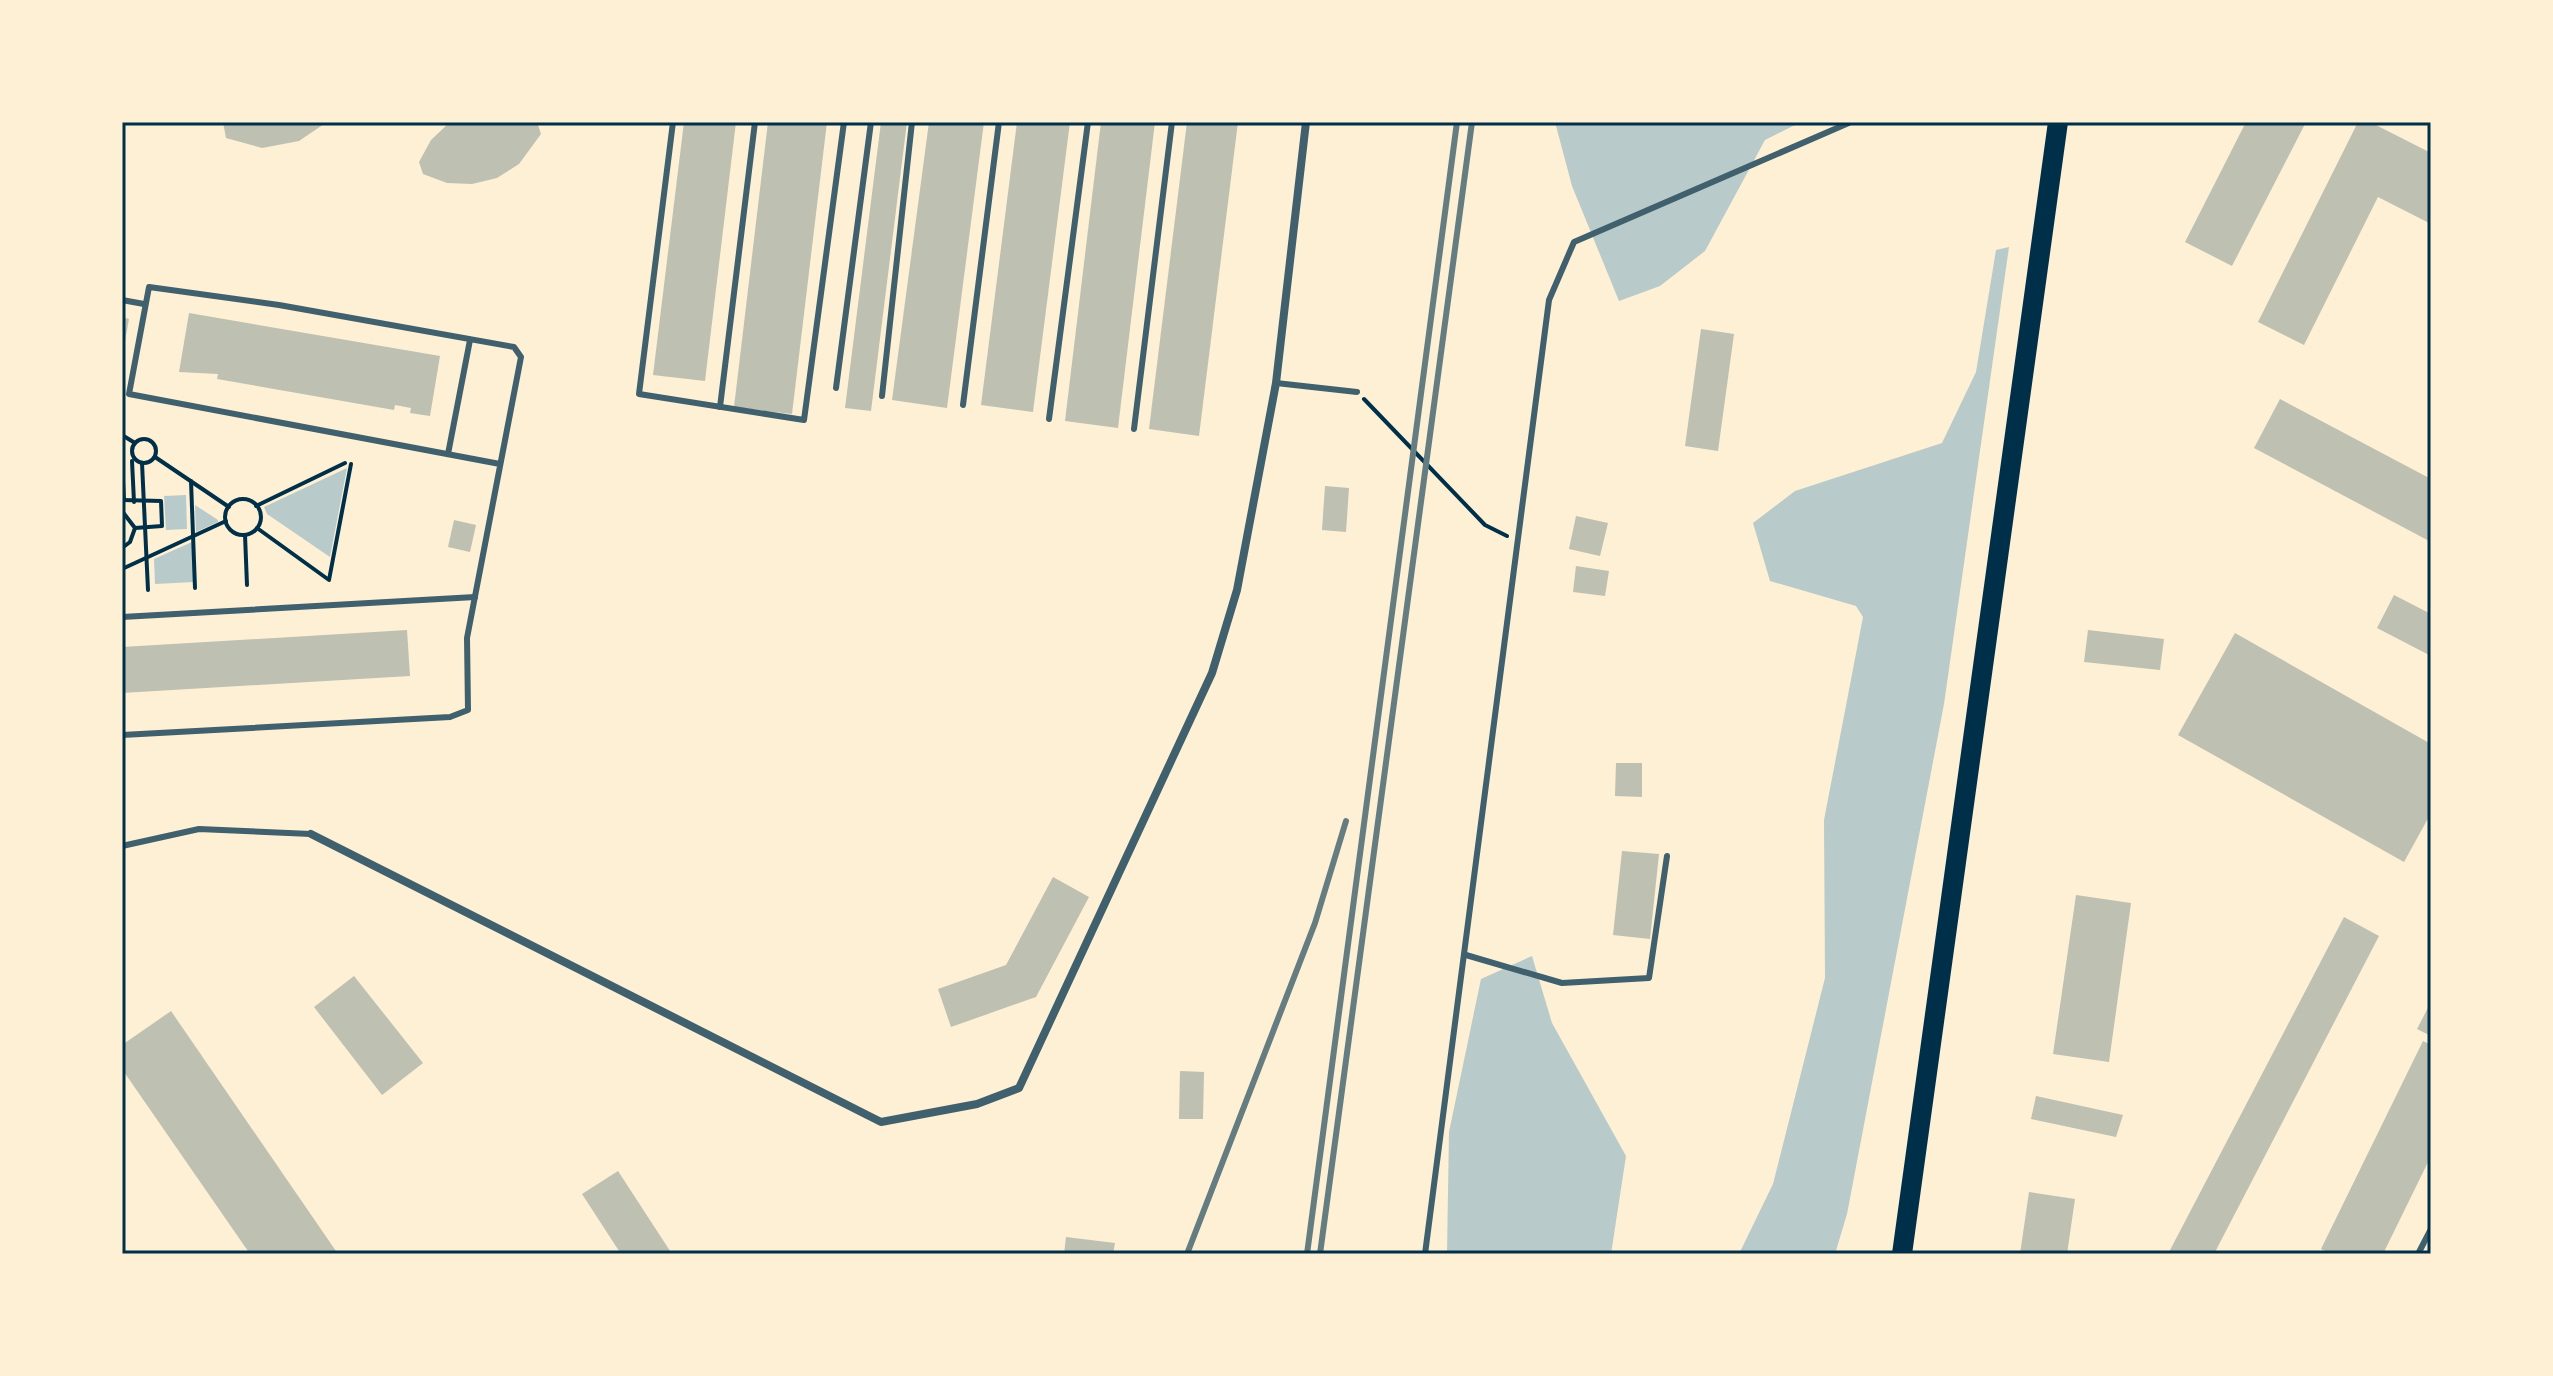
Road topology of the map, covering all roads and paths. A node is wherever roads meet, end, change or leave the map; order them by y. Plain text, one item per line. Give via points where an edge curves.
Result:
1 (673, 122) edge
2 (755, 122) edge
3 (844, 122) edge
4 (871, 122) edge
5 (912, 122) edge
6 (999, 122) edge
7 (1088, 122) edge
8 (1172, 122) edge
9 (1306, 122) edge
10 (1851, 122) edge
11 (2058, 122) edge
12 (122, 300) edge
13 (144, 304) junction
14 (470, 340) junction
15 (1276, 383) junction
16 (836, 388) dead end
17 (1357, 392) joint
18 (126, 394) edge
19 (882, 396) dead end
20 (963, 405) dead end
21 (720, 407) junction
22 (1049, 419) dead end
23 (1134, 429) dead end
24 (122, 435) edge
25 (135, 443) junction
26 (448, 454) junction
27 (155, 457) junction
28 (137, 461) junction
29 (122, 463) edge
30 (500, 464) junction
31 (191, 481) junction
32 (123, 500) edge
33 (134, 502) junction
34 (144, 502) junction
35 (256, 506) junction
36 (229, 507) junction
37 (122, 511) edge
38 (226, 521) junction
39 (145, 527) junction
40 (135, 528) junction
41 (257, 528) junction
42 (245, 535) junction
43 (193, 536) junction
44 (1518, 541) junction
45 (122, 548) edge
46 (146, 558) junction
47 (122, 569) edge
48 (247, 585) dead end
49 (195, 588) dead end
50 (148, 590) dead end
51 (475, 597) junction
52 (122, 617) edge
53 (122, 735) edge
54 (311, 834) joint
55 (122, 846) edge
56 (1667, 856) dead end
57 (1466, 955) junction
58 (2431, 1229) edge
59 (1425, 1254) edge
60 (1902, 1254) edge
61 (2418, 1254) edge

1 - 21 lane via 639,394
2 - 21 lane
3 - 21 lane via 804,420
4 - 16 lane
5 - 19 lane
6 - 20 lane
7 - 22 lane
8 - 23 lane
9 - 15 street
10 - 44 lane via 1574,242 1549,300
11 - 60 main road
12 - 13 lane
13 - 14 lane via 146,291 154,286
13 - 18 lane
14 - 26 lane
14 - 30 lane via 514,347 521,357
15 - 17 lane
15 - 54 street via 1237,590 1212,673 1019,1088 977,1104 881,1122
17 - 44 path via 1485,525
18 - 26 lane
24 - 25 path
25 - 27 path via 150,440
25 - 28 path
26 - 30 lane
27 - 28 path
27 - 31 path
28 - 29 path
28 - 33 path
28 - 34 path
29 - 32 path
30 - 51 lane
31 - 36 path
31 - 43 path
32 - 33 path
33 - 34 path
34 - 39 path
34 - 39 path via 161,501 162,526
35 - 36 path via 240,500
35 - 41 path via 261,515
35 - 41 path via 348,464 329,580
36 - 38 path
37 - 40 path
38 - 42 path via 232,531
38 - 43 path
39 - 40 path
39 - 46 path
40 - 45 path
41 - 42 path
42 - 48 path
43 - 46 path
43 - 49 path
44 - 57 lane
46 - 47 path
46 - 50 path
51 - 52 lane
51 - 53 lane via 467,638 468,710 450,717
54 - 55 lane via 199,829
56 - 57 lane via 1649,978 1562,983
57 - 59 lane
58 - 61 lane

